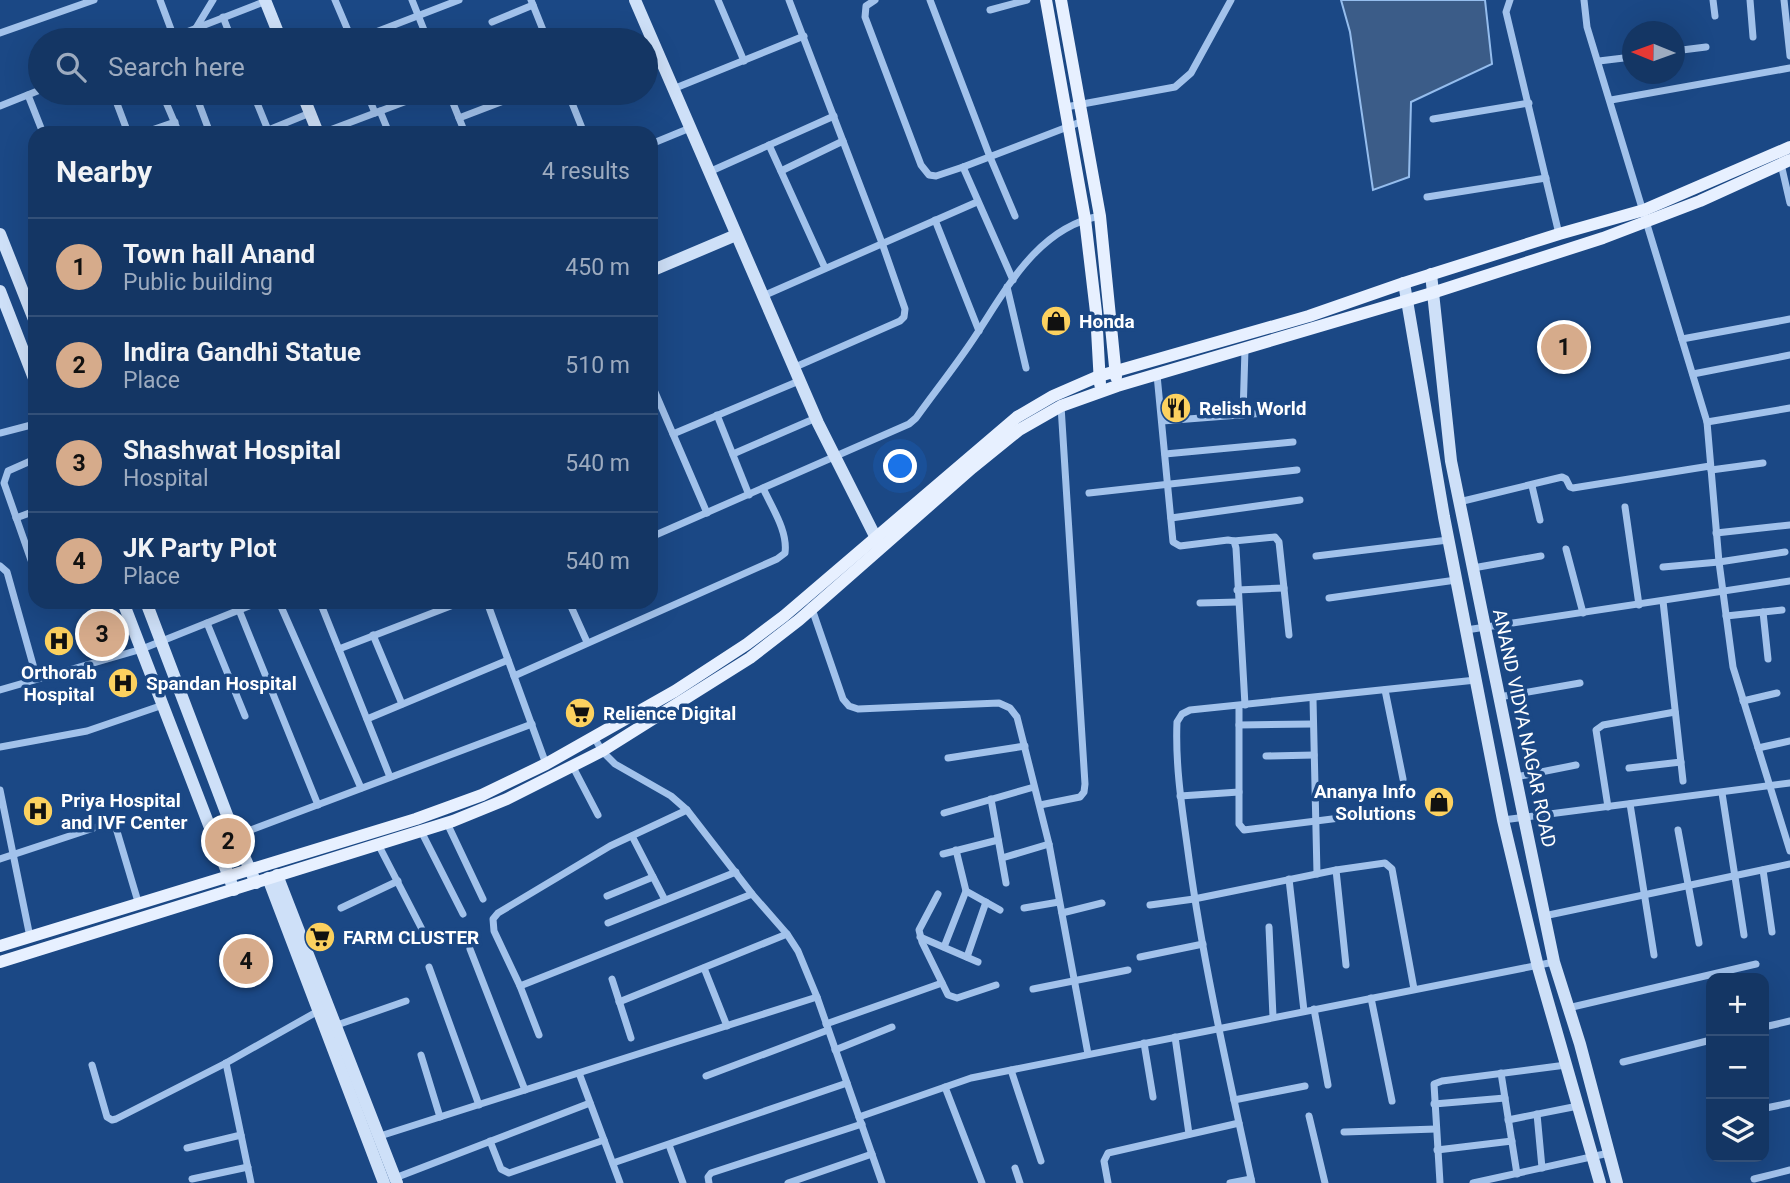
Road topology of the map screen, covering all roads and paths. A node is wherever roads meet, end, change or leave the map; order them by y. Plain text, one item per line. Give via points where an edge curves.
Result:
1 (94, 0) edge
2 (160, 0) edge
3 (213, 0) edge
4 (265, 0) edge
5 (335, 0) edge
6 (412, 0) edge
7 (459, 0) edge
8 (635, 0) edge
9 (718, 0) edge
10 (789, 0) edge
11 (876, 0) edge
12 (930, 0) edge
13 (1027, 0) edge
14 (1046, 0) edge
15 (1061, 0) edge
16 (1231, 0) edge
17 (1510, 0) edge
18 (1584, 0) edge
19 (1713, 0) edge
20 (1750, 0) edge
21 (1784, 0) edge
22 (532, 2) edge
23 (990, 10) dead end
24 (419, 16) junction
25 (1715, 16) dead end
26 (223, 18) junction
27 (492, 22) dead end
28 (169, 28) edge
29 (196, 28) joint
30 (227, 28) edge
31 (276, 28) edge
32 (348, 28) edge
33 (386, 28) edge
34 (424, 28) edge
35 (542, 28) edge
36 (647, 28) edge
37 (1789, 30) edge
38 (0, 33) edge
39 (804, 36) junction
40 (1753, 37) dead end
41 (1706, 47) dead end
42 (1685, 50) edge
43 (658, 54) edge
44 (1790, 56) edge
45 (1622, 58) edge
46 (744, 61) junction
47 (1599, 61) junction
48 (1790, 68) edge
49 (673, 89) junction
50 (28, 95) edge
51 (1611, 100) junction
52 (1529, 103) junction
53 (1080, 104) junction
54 (32, 105) edge
55 (118, 105) edge
56 (167, 105) edge
57 (200, 105) edge
58 (257, 105) edge
59 (307, 105) edge
60 (374, 105) edge
61 (396, 105) edge
62 (454, 105) edge
63 (493, 105) edge
64 (573, 105) edge
65 (0, 106) edge
66 (1066, 107) junction
67 (378, 112) junction
68 (310, 113) junction
69 (834, 117) junction
70 (459, 118) junction
71 (1433, 119) dead end
72 (1083, 121) junction
73 (174, 122) junction
74 (1068, 125) junction
75 (40, 126) edge
76 (125, 126) edge
77 (163, 126) edge
78 (176, 126) edge
79 (207, 126) edge
80 (263, 126) edge
81 (279, 126) edge
82 (316, 126) edge
83 (339, 126) edge
84 (385, 126) edge
85 (463, 126) edge
86 (581, 126) edge
87 (690, 128) junction
88 (658, 141) edge
89 (844, 141) junction
90 (769, 145) junction
91 (1790, 147) edge
92 (990, 156) junction
93 (1786, 162) edge
94 (962, 167) junction
95 (781, 171) junction
96 (709, 172) junction
97 (1546, 178) junction
98 (1427, 197) dead end
99 (977, 202) junction
100 (1790, 203) edge
101 (1015, 216) dead end
102 (1100, 216) junction
103 (1646, 216) junction
104 (1085, 219) junction
105 (935, 220) junction
106 (0, 234) edge
107 (1559, 234) junction
108 (736, 235) junction
109 (882, 243) junction
110 (658, 268) edge
111 (825, 268) junction
112 (1431, 274) junction
113 (1013, 280) junction
114 (1404, 283) junction
115 (1007, 287) junction
116 (0, 291) edge
117 (1432, 293) junction
118 (762, 296) junction
119 (1406, 300) junction
120 (28, 305) edge
121 (4, 313) edge
122 (1790, 319) edge
123 (979, 331) junction
124 (1682, 339) junction
125 (1245, 349) junction
126 (1790, 355) edge
127 (28, 366) edge
128 (793, 368) junction
129 (1026, 368) dead end
130 (1116, 371) junction
131 (1693, 374) junction
132 (1157, 375) junction
133 (1099, 376) junction
134 (799, 381) junction
135 (1117, 386) junction
136 (1100, 391) junction
137 (658, 399) edge
138 (1060, 406) junction
139 (1790, 408) edge
140 (1291, 411) dead end
141 (717, 415) junction
142 (1243, 415) junction
143 (816, 418) junction
144 (1162, 421) junction
145 (1707, 422) junction
146 (28, 426) edge
147 (0, 433) edge
148 (673, 434) junction
149 (1293, 442) dead end
150 (733, 454) junction
151 (1165, 454) junction
152 (834, 458) junction
153 (28, 462) edge
154 (1763, 463) dead end
155 (1711, 468) junction
156 (1297, 470) dead end
157 (1168, 485) junction
158 (1532, 486) junction
159 (763, 488) junction
160 (1090, 493) dead end
161 (749, 495) junction
162 (1300, 500) dead end
163 (1459, 502) junction
164 (1625, 507) dead end
165 (707, 513) junction
166 (28, 514) edge
167 (16, 518) junction
168 (1171, 518) junction
169 (1541, 520) dead end
170 (1790, 525) edge
171 (1716, 533) junction
172 (658, 534) edge
173 (1448, 540) junction
174 (1234, 541) junction
175 (878, 542) junction
176 (1566, 549) dead end
177 (28, 551) edge
178 (1785, 552) dead end
179 (1316, 555) dead end
180 (1541, 556) dead end
181 (1719, 562) junction
182 (0, 566) edge
183 (1473, 568) junction
184 (1663, 568) dead end
185 (1456, 580) junction
186 (1790, 581) edge
187 (1284, 588) junction
188 (1237, 590) junction
189 (1722, 593) junction
190 (1329, 598) dead end
191 (810, 601) junction
192 (1663, 601) junction
193 (1238, 602) junction
194 (1200, 603) dead end
195 (1639, 605) junction
196 (126, 609) edge
197 (149, 609) edge
198 (238, 609) edge
199 (243, 609) edge
200 (282, 609) edge
201 (323, 609) edge
202 (442, 609) edge
203 (490, 609) edge
204 (572, 609) edge
205 (1782, 610) dead end
206 (1763, 612) junction
207 (1583, 613) junction
208 (1726, 616) junction
209 (207, 623) junction
210 (1485, 627) junction
211 (1466, 630) junction
212 (373, 635) junction
213 (1289, 635) dead end
214 (162, 641) junction
215 (587, 642) junction
216 (142, 649) junction
217 (339, 649) junction
218 (1768, 659) dead end
219 (508, 660) junction
220 (514, 676) junction
221 (37, 679) junction
222 (1476, 680) junction
223 (1580, 683) dead end
224 (0, 690) edge
225 (1385, 690) junction
226 (1777, 693) dead end
227 (1499, 697) junction
228 (1313, 699) junction
229 (1743, 701) junction
230 (402, 704) junction
231 (163, 705) junction
232 (1242, 705) junction
233 (1675, 712) junction
234 (244, 716) dead end
235 (367, 719) junction
236 (532, 724) junction
237 (1313, 724) junction
238 (1239, 725) junction
239 (594, 737) junction
240 (1790, 741) edge
241 (1025, 746) junction
242 (0, 747) edge
243 (1758, 748) junction
244 (602, 751) junction
245 (1314, 755) junction
246 (1266, 756) dead end
247 (948, 758) dead end
248 (1681, 762) junction
249 (547, 764) junction
250 (1576, 765) dead end
251 (573, 767) junction
252 (1629, 768) dead end
253 (390, 777) junction
254 (1516, 777) junction
255 (1403, 779) dead end
256 (1684, 781) dead end
257 (1790, 783) edge
258 (1034, 787) junction
259 (1770, 787) junction
260 (361, 789) junction
261 (0, 790) edge
262 (1239, 792) junction
263 (1722, 793) junction
264 (1180, 796) junction
265 (991, 799) junction
266 (1630, 804) junction
267 (317, 805) junction
268 (1040, 805) junction
269 (1608, 807) junction
270 (687, 810) junction
271 (944, 813) dead end
272 (1388, 813) dead end
273 (598, 816) dead end
274 (1524, 818) junction
275 (1503, 820) junction
276 (1316, 822) junction
277 (447, 823) junction
278 (1678, 830) dead end
279 (421, 831) junction
280 (235, 836) junction
281 (632, 836) junction
282 (998, 840) junction
283 (378, 844) junction
284 (1049, 844) junction
285 (956, 850) junction
286 (1790, 851) edge
287 (943, 854) dead end
288 (15, 855) junction
289 (1002, 858) junction
290 (0, 859) edge
291 (1790, 864) edge
292 (250, 870) junction
293 (1336, 870) junction
294 (1763, 870) junction
295 (736, 872) junction
296 (1317, 874) junction
297 (229, 876) junction
298 (1736, 876) junction
299 (653, 877) junction
300 (267, 879) junction
301 (1289, 880) junction
302 (398, 881) junction
303 (1006, 883) dead end
304 (1689, 885) junction
305 (234, 890) junction
306 (966, 891) junction
307 (752, 894) junction
308 (937, 894) dead end
309 (1643, 895) junction
310 (607, 896) dead end
311 (483, 899) dead end
312 (1194, 899) junction
313 (665, 900) junction
314 (986, 902) junction
315 (1059, 902) junction
316 (1102, 903) dead end
317 (139, 905) junction
318 (1150, 905) dead end
319 (341, 908) dead end
320 (1024, 908) dead end
321 (1000, 910) dead end
322 (1062, 913) junction
323 (463, 914) dead end
324 (1544, 916) junction
325 (608, 923) dead end
326 (1269, 927) dead end
327 (1772, 932) dead end
328 (787, 934) junction
329 (1744, 935) dead end
330 (30, 937) junction
331 (920, 937) junction
332 (427, 939) dead end
333 (1699, 943) dead end
334 (1203, 944) junction
335 (0, 946) edge
336 (944, 947) junction
337 (470, 949) dead end
338 (1654, 955) dead end
339 (967, 957) junction
340 (1140, 957) dead end
341 (0, 962) edge
342 (978, 962) dead end
343 (1554, 962) junction
344 (1756, 964) dead end
345 (1346, 965) dead end
346 (429, 967) dead end
347 (1538, 967) junction
348 (704, 968) junction
349 (1128, 970) dead end
350 (612, 979) dead end
351 (1074, 981) junction
352 (942, 983) junction
353 (996, 985) dead end
354 (520, 986) junction
355 (1033, 989) dead end
356 (1414, 989) junction
357 (817, 997) junction
358 (1371, 998) junction
359 (406, 1001) dead end
360 (619, 1002) junction
361 (324, 1008) junction
362 (1568, 1008) junction
363 (1314, 1009) junction
364 (1304, 1011) junction
365 (1273, 1017) junction
366 (1790, 1021) edge
367 (337, 1025) junction
368 (727, 1026) junction
369 (1769, 1026) edge
370 (827, 1027) junction
371 (892, 1027) dead end
372 (1219, 1028) junction
373 (539, 1035) dead end
374 (1175, 1037) junction
375 (631, 1038) dead end
376 (1706, 1041) edge
377 (1143, 1043) junction
378 (835, 1050) junction
379 (1088, 1054) junction
380 (421, 1055) dead end
381 (1623, 1062) dead end
382 (226, 1063) junction
383 (92, 1065) dead end
384 (1567, 1065) junction
385 (1011, 1070) junction
386 (579, 1073) junction
387 (1501, 1073) junction
388 (706, 1076) dead end
389 (847, 1083) junction
390 (1328, 1085) dead end
391 (1305, 1086) dead end
392 (945, 1087) junction
393 (525, 1090) junction
394 (1153, 1097) dead end
395 (1505, 1098) junction
396 (1234, 1100) junction
397 (1392, 1101) dead end
398 (590, 1102) junction
399 (1790, 1103) edge
400 (1434, 1104) junction
401 (479, 1105) junction
402 (1578, 1106) junction
403 (1769, 1107) edge
404 (1537, 1114) junction
405 (1309, 1116) dead end
406 (440, 1117) junction
407 (860, 1120) junction
408 (1508, 1120) junction
409 (1239, 1123) junction
410 (1436, 1129) junction
411 (1344, 1132) dead end
412 (1189, 1134) junction
413 (241, 1135) junction
414 (373, 1139) junction
415 (604, 1139) junction
416 (490, 1141) junction
417 (1511, 1141) junction
418 (669, 1145) junction
419 (187, 1148) dead end
420 (1437, 1150) junction
421 (1609, 1153) junction
422 (872, 1154) junction
423 (1592, 1156) junction
424 (1041, 1161) dead end
425 (613, 1163) junction
426 (248, 1167) junction
427 (1015, 1168) dead end
428 (1542, 1168) junction
429 (1790, 1170) edge
430 (1517, 1174) junction
431 (192, 1179) dead end
432 (1754, 1179) dead end
433 (392, 1181) edge
434 (1252, 1181) edge
435 (251, 1183) edge
436 (620, 1183) edge
437 (683, 1183) edge
438 (709, 1183) edge
439 (788, 1183) edge
440 (882, 1183) edge
441 (982, 1183) edge
442 (1020, 1183) edge
443 (1108, 1183) edge
444 (1230, 1183) edge
445 (1325, 1183) edge
446 (1440, 1183) edge
447 (1473, 1183) edge
448 (1600, 1183) edge
449 (1618, 1183) edge

1 - 38 street
2 - 28 street
3 - 29 street
4 - 26 street
4 - 31 street
5 - 32 street
6 - 24 street
7 - 24 street
8 - 36 street
9 - 46 street
10 - 39 street
11 - 94 street via 866,6 865,18 921,165 936,176
12 - 92 street
13 - 23 street
14 - 66 main road
15 - 53 main road
16 - 53 street via 1184,81 1168,89
17 - 52 street via 1506,12
18 - 47 street
19 - 25 street
20 - 40 street
21 - 37 street
22 - 27 street
22 - 35 street
24 - 33 street
24 - 34 street
26 - 29 street
26 - 30 street
37 - 44 street
39 - 46 street
39 - 69 street
41 - 42 street
43 - 49 street
45 - 47 street
46 - 49 street
47 - 51 street
48 - 51 street
49 - 87 street
50 - 65 street
51 - 103 street
52 - 71 street
52 - 97 street
53 - 66 street
53 - 72 main road
54 - 75 street
55 - 76 street
56 - 73 street
57 - 79 street
58 - 80 street
59 - 68 street
60 - 67 street
61 - 67 street
62 - 70 street
63 - 70 street
64 - 86 street
66 - 74 main road
67 - 83 street
67 - 84 street
68 - 81 street
68 - 82 street
69 - 89 street
69 - 90 street
70 - 85 street
72 - 74 street
72 - 102 main road
73 - 77 street
73 - 78 street
74 - 92 street
74 - 104 main road
87 - 88 street
87 - 96 street
89 - 95 street
89 - 109 street
90 - 95 street
90 - 96 street
91 - 103 main road
92 - 94 street
92 - 101 street
93 - 100 street
93 - 103 main road
94 - 99 street
95 - 111 street
96 - 108 street
97 - 98 street
97 - 107 street
99 - 105 street
99 - 113 street
102 - 104 street
102 - 130 main road
103 - 107 main road
103 - 117 main road
103 - 124 street
104 - 113 street via 1052,236
104 - 133 main road
105 - 109 street
105 - 123 street
106 - 120 street
107 - 112 main road
108 - 110 street
108 - 118 street
109 - 111 street
109 - 128 street via 903,300 904,317
111 - 118 street
112 - 114 main road
112 - 117 street, ANAND VIDYA NAGAR ROAD
113 - 115 street
114 - 119 street, ANAND VIDYA NAGAR ROAD
114 - 130 main road via 1309,316
115 - 123 street
115 - 129 street
116 - 121 street
117 - 119 main road
117 - 163 street, ANAND VIDYA NAGAR ROAD
118 - 128 street
119 - 125 main road
119 - 173 street, ANAND VIDYA NAGAR ROAD
121 - 127 street
122 - 124 street
123 - 152 street via 916,418
124 - 131 street
125 - 132 main road
125 - 142 street
126 - 131 street
128 - 134 street
130 - 133 main road
130 - 135 main road
131 - 145 street
132 - 135 main road
132 - 144 street
133 - 136 main road
133 - 175 main road via 1017,416
134 - 141 street
134 - 143 street
135 - 136 main road
136 - 138 main road
137 - 148 street
138 - 175 main road via 1019,430
138 - 268 street via 1085,784 1080,797
139 - 145 street
140 - 142 street
141 - 148 street
141 - 150 street
142 - 144 street
143 - 150 street
143 - 152 street
144 - 151 street
145 - 155 street
146 - 147 street
148 - 165 street
149 - 151 street
150 - 161 street
151 - 157 street
152 - 159 street
152 - 175 street
153 - 167 street via 5,476
154 - 155 street
155 - 158 street via 1573,488 1562,477
155 - 171 street
156 - 157 street
157 - 160 street
157 - 168 street
158 - 163 street
158 - 169 street
159 - 161 street
159 - 215 street via 783,532 785,553
161 - 165 street
162 - 168 street
163 - 183 street, ANAND VIDYA NAGAR ROAD
164 - 195 street
165 - 172 street
166 - 167 street
167 - 177 street
168 - 174 street via 1176,546
170 - 171 street
171 - 181 street
173 - 179 street
173 - 185 street, ANAND VIDYA NAGAR ROAD
174 - 187 street via 1275,537
174 - 188 street
175 - 191 main road
176 - 207 street
178 - 181 street
180 - 183 street
181 - 184 street
181 - 189 street
182 - 221 street via 7,572
183 - 210 street, ANAND VIDYA NAGAR ROAD
185 - 190 street
185 - 211 street, ANAND VIDYA NAGAR ROAD
186 - 189 street
187 - 188 street
187 - 213 street
188 - 193 street
189 - 192 street
189 - 208 street
191 - 239 main road via 675,691
191 - 241 street via 849,706 999,704 1017,717
191 - 244 main road via 750,658
192 - 195 street
192 - 233 street
193 - 194 street
193 - 232 street
195 - 207 street
196 - 216 street
197 - 214 street
198 - 209 street
199 - 267 street
200 - 260 street
201 - 217 street
202 - 212 street
203 - 219 street
204 - 215 street
205 - 206 street
206 - 208 street
206 - 218 street
207 - 210 street
208 - 229 street
209 - 214 street
209 - 234 street
210 - 211 street
210 - 227 street, ANAND VIDYA NAGAR ROAD
211 - 222 street, ANAND VIDYA NAGAR ROAD
212 - 217 street
212 - 230 street
214 - 216 street
214 - 280 street
215 - 220 street
216 - 221 street
216 - 231 street
217 - 235 street
219 - 220 street
219 - 230 street
220 - 236 street
221 - 224 street
222 - 225 street
222 - 275 street, ANAND VIDYA NAGAR ROAD
223 - 227 street
225 - 228 street
225 - 255 street
226 - 229 street
227 - 254 street, ANAND VIDYA NAGAR ROAD
228 - 232 street
228 - 237 street
229 - 243 street
230 - 235 street
231 - 242 street via 87,731
231 - 297 street
232 - 238 street
232 - 264 street via 1182,714 1177,722
233 - 248 street
233 - 269 street via 1596,730
235 - 253 street
236 - 249 street
236 - 253 street
237 - 238 street
237 - 245 street
238 - 262 street
239 - 244 street
239 - 249 main road
240 - 243 street
241 - 247 street
241 - 258 street
243 - 259 street
244 - 251 main road
244 - 270 street
245 - 246 street
245 - 276 street
248 - 252 street
248 - 256 street
249 - 292 main road via 416,820
250 - 254 street
251 - 273 street
251 - 277 main road
253 - 260 street
254 - 274 street, ANAND VIDYA NAGAR ROAD
257 - 259 street
258 - 265 street
258 - 268 street
259 - 263 street
259 - 286 street
260 - 267 street
261 - 288 street
262 - 264 street
262 - 276 street via 1239,824 1244,830
263 - 266 street
263 - 298 street
264 - 312 street
265 - 271 street
265 - 282 street
266 - 269 street
266 - 309 street
267 - 280 street
268 - 284 street
269 - 274 street
270 - 281 street
270 - 295 street
272 - 276 street
274 - 275 street
274 - 324 street, ANAND VIDYA NAGAR ROAD
275 - 347 street, ANAND VIDYA NAGAR ROAD
276 - 296 street
277 - 279 main road
277 - 311 street
278 - 304 street
279 - 283 main road
279 - 323 street
280 - 292 street
281 - 299 street
281 - 354 street via 493,919 494,931
282 - 285 street
282 - 289 street
283 - 300 main road
283 - 302 street
284 - 289 street
284 - 315 street
285 - 287 street
285 - 306 street
288 - 290 street
288 - 317 street via 109,823 116,828
288 - 330 street
289 - 303 street
291 - 294 street
292 - 297 main road
292 - 300 street
293 - 296 street
293 - 345 street
293 - 356 street via 1379,863 1392,869
294 - 298 street
294 - 327 street
295 - 307 street
295 - 313 street
296 - 301 street
297 - 305 street
297 - 317 main road
298 - 304 street
298 - 329 street
299 - 310 street
299 - 313 street
300 - 305 main road
300 - 361 street
301 - 312 street
301 - 364 street
302 - 319 street
302 - 332 street
304 - 309 street
304 - 333 street
305 - 341 main road
306 - 314 street
306 - 336 street
307 - 328 street
307 - 354 street
308 - 331 street
309 - 324 street
309 - 338 street
312 - 318 street
312 - 334 street
313 - 325 street
314 - 321 street
314 - 339 street
315 - 320 street
315 - 322 street
316 - 322 street
317 - 330 main road
322 - 351 street
324 - 343 street, ANAND VIDYA NAGAR ROAD
326 - 365 street
328 - 348 street
328 - 357 street
330 - 335 main road
331 - 336 street
331 - 352 street
334 - 340 street
334 - 372 street
336 - 339 street
337 - 393 street
339 - 342 street
343 - 347 street
343 - 362 street, ANAND VIDYA NAGAR ROAD
344 - 362 street
346 - 401 street
347 - 356 street
347 - 384 street, ANAND VIDYA NAGAR ROAD
348 - 360 street
348 - 368 street
349 - 351 street
350 - 360 street
351 - 355 street
351 - 379 street
352 - 353 street via 948,995 957,998
352 - 370 street
354 - 373 street
356 - 358 street
357 - 368 street
357 - 370 street
358 - 363 street
358 - 397 street
359 - 367 street
360 - 375 street
361 - 367 street
361 - 382 street
361 - 414 street
362 - 421 street, ANAND VIDYA NAGAR ROAD
363 - 364 street
363 - 390 street
364 - 365 street
365 - 372 street
366 - 369 street
367 - 414 street
368 - 386 street
370 - 378 street
370 - 388 street
371 - 378 street
372 - 374 street
372 - 396 street
374 - 377 street
374 - 412 street
376 - 381 street
377 - 379 street
377 - 394 street
378 - 389 street
379 - 385 street
380 - 406 street
382 - 383 street via 112,1120 107,1117
382 - 413 street
384 - 387 street
384 - 402 street, ANAND VIDYA NAGAR ROAD
385 - 392 street
385 - 424 street
386 - 393 street
386 - 398 street
387 - 395 street
387 - 400 street via 1437,1082
389 - 407 street
389 - 418 street
391 - 396 street
392 - 407 street
392 - 441 street
393 - 401 street
395 - 400 street
395 - 408 street
396 - 409 street
398 - 415 street
398 - 416 street
399 - 403 street
400 - 410 street
401 - 406 street
402 - 404 street
402 - 423 street, ANAND VIDYA NAGAR ROAD
404 - 408 street
404 - 428 street
405 - 445 street
406 - 414 street
407 - 422 street
407 - 438 street via 711,1173
408 - 417 street
409 - 412 street
409 - 434 street
410 - 411 street
410 - 420 street
412 - 443 street via 1108,1153 1104,1161
413 - 419 street
413 - 426 street
414 - 433 street
415 - 416 street via 509,1173 501,1170
415 - 425 street
416 - 433 street
417 - 420 street
417 - 430 street
418 - 425 street
418 - 437 street
420 - 446 street
421 - 423 street
421 - 449 street, ANAND VIDYA NAGAR ROAD
422 - 439 street
422 - 440 street
423 - 428 street
423 - 448 street, ANAND VIDYA NAGAR ROAD
425 - 436 street
426 - 431 street
426 - 435 street
427 - 442 street
428 - 430 street
429 - 432 street
430 - 447 street
434 - 444 street

